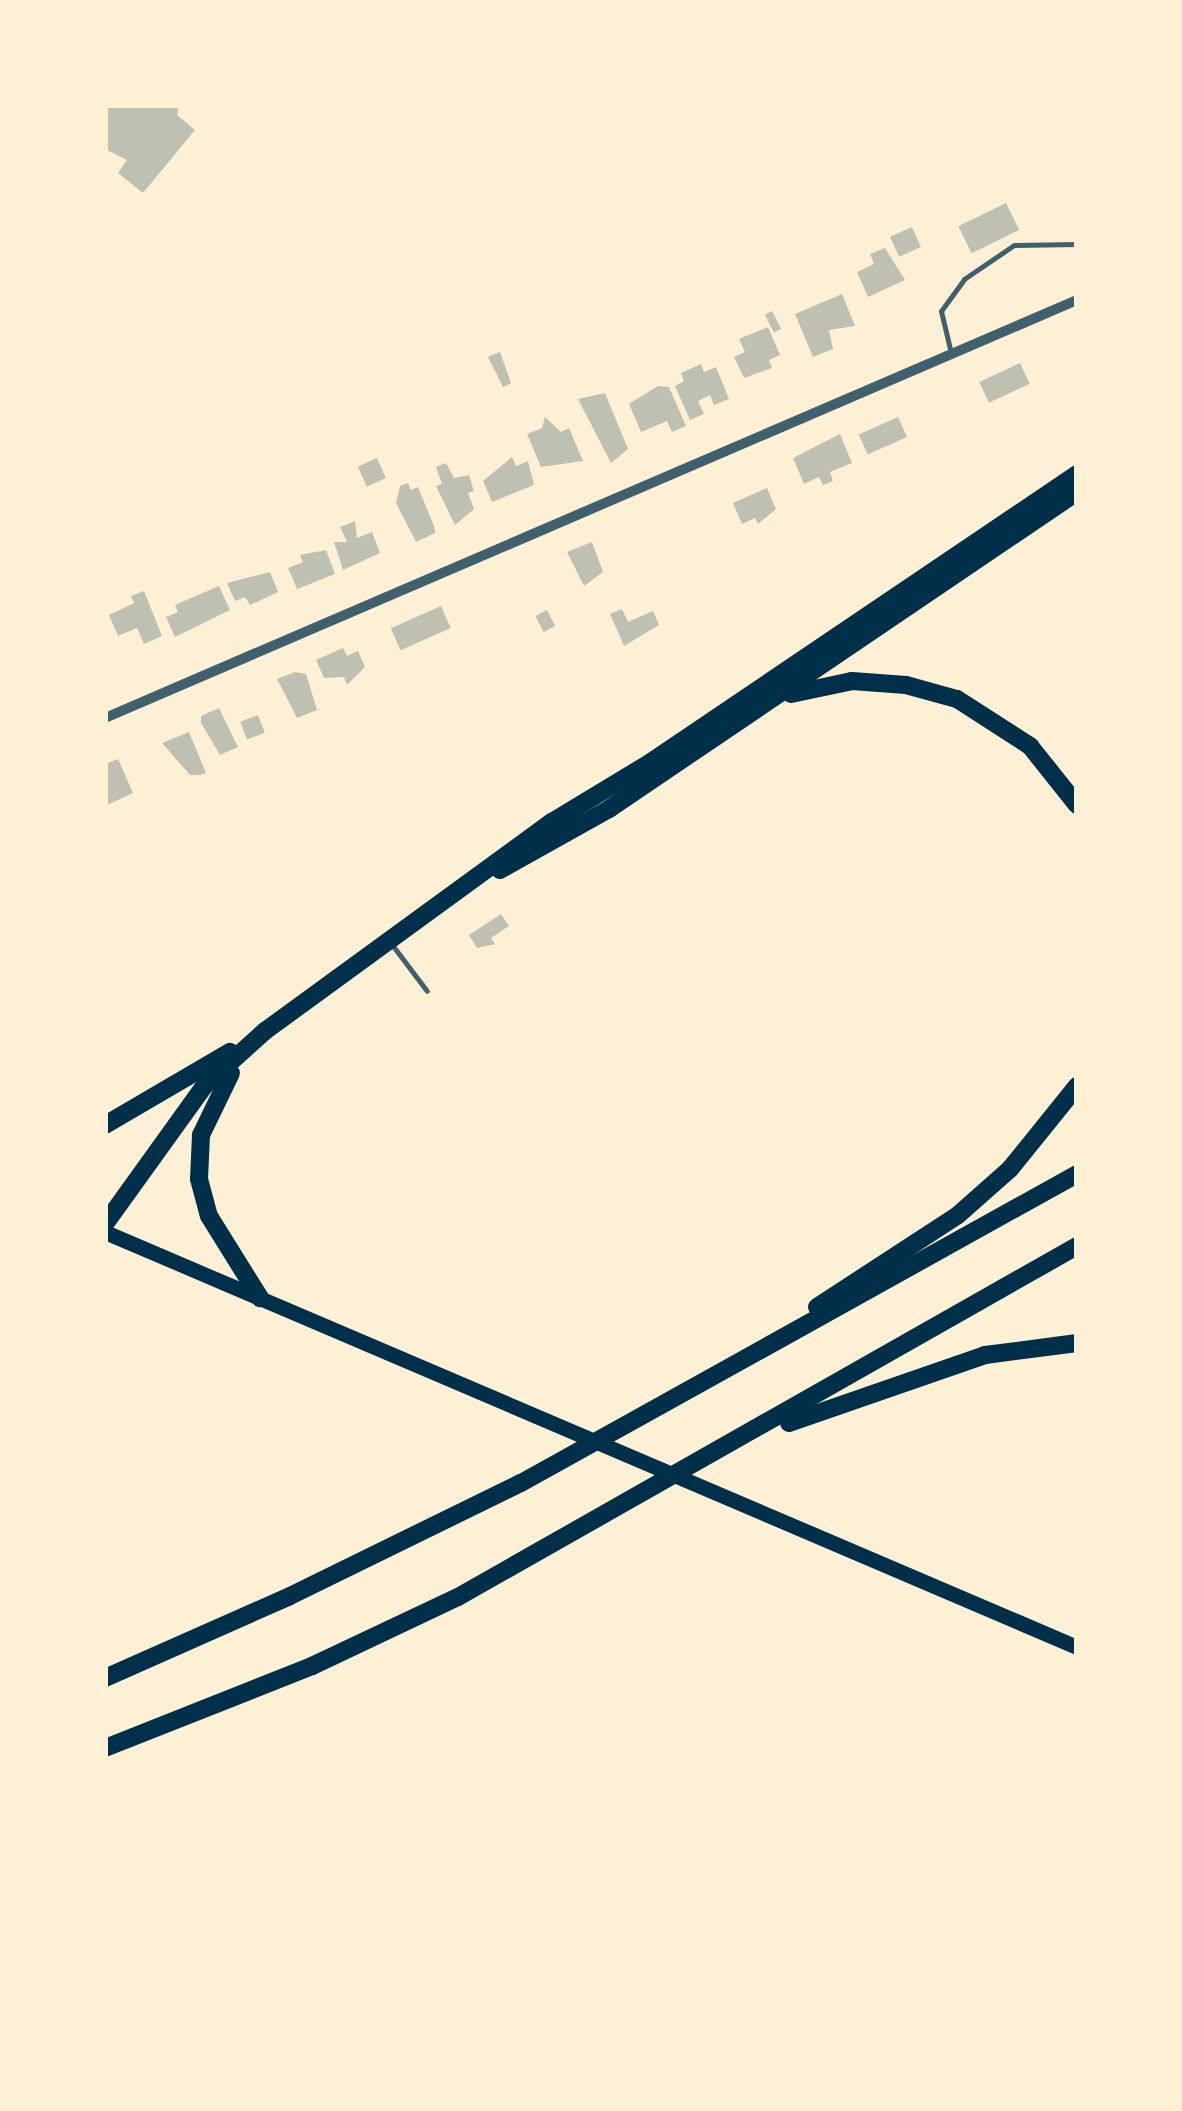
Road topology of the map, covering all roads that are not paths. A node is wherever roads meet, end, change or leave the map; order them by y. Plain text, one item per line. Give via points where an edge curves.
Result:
1 (1077, 244) edge
2 (1077, 300) edge
3 (952, 354) junction
4 (1077, 474) edge
5 (1077, 492) edge
6 (768, 703) junction
7 (105, 718) edge
8 (1077, 805) edge
9 (449, 896) junction
10 (388, 940) junction
11 (428, 992) dead end
12 (266, 1032) junction
13 (1077, 1086) edge
14 (105, 1125) edge
15 (1077, 1174) edge
16 (105, 1224) edge
17 (105, 1232) edge
18 (1077, 1246) edge
19 (260, 1298) junction
20 (1077, 1343) edge
21 (769, 1346) junction
22 (733, 1445) junction
23 (1077, 1647) edge
24 (105, 1678) edge
25 (105, 1748) edge

1 - 3 lane via 1014,245 964,279 941,312
2 - 3 street
3 - 7 street
4 - 9 highway
5 - 6 highway
6 - 8 highway via 852,681 906,684 957,699 1030,746
6 - 9 highway via 564,836
9 - 10 highway
10 - 11 lane
10 - 12 highway
12 - 14 highway
12 - 16 highway via 205,1085
12 - 19 highway via 215,1096 201,1135 199,1179 208,1216
13 - 21 highway via 1010,1169 958,1214
15 - 21 highway
17 - 19 main road
18 - 22 highway
19 - 23 main road
20 - 22 highway via 985,1355 904,1378
21 - 24 highway via 521,1482
22 - 25 highway via 458,1597 312,1666

